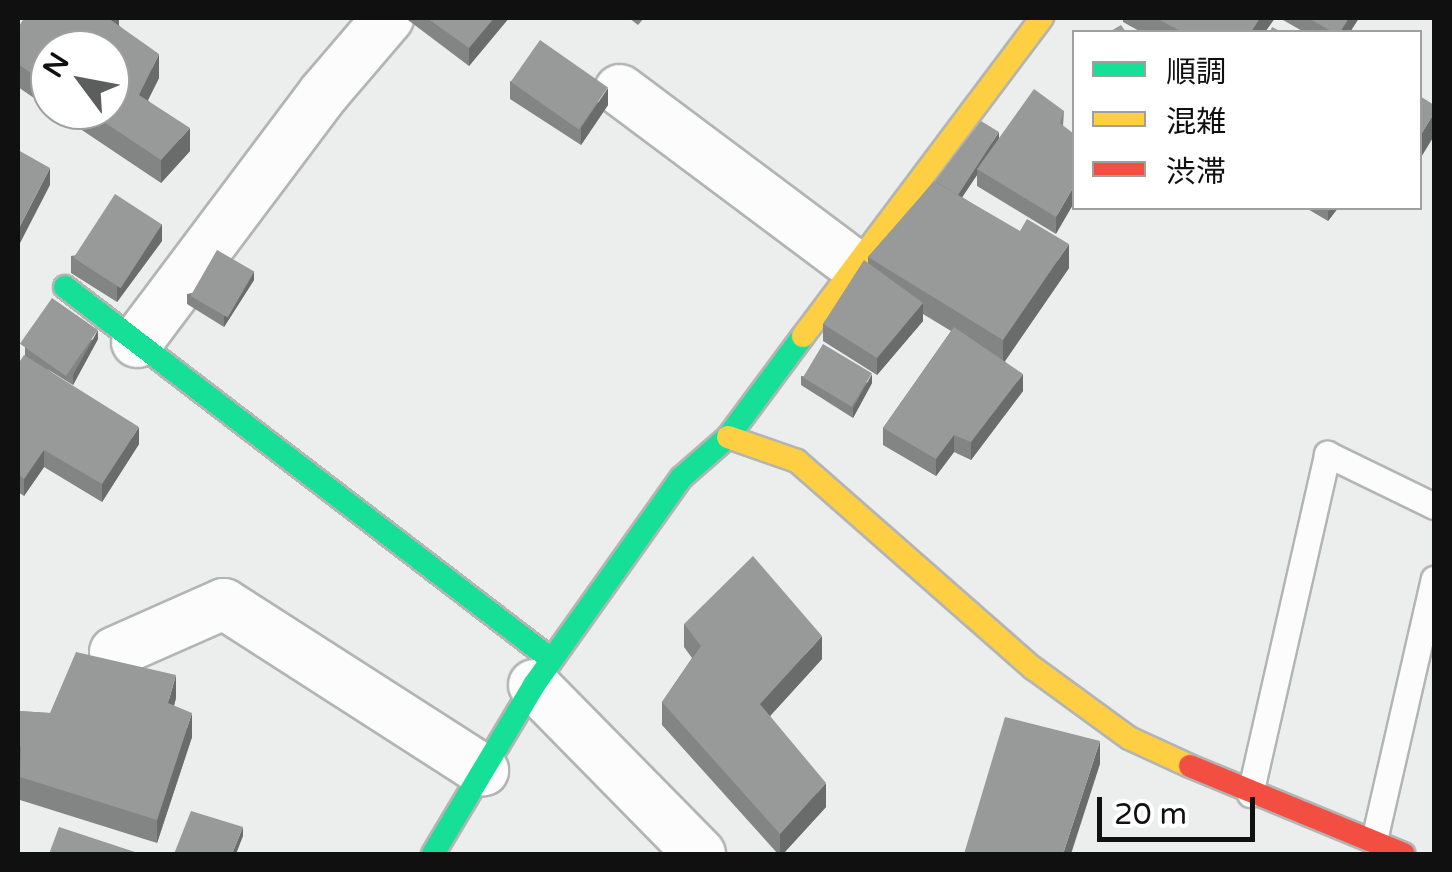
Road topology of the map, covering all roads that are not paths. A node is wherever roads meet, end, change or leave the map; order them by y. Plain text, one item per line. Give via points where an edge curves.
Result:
1 (388, 18) edge
2 (1042, 18) edge
3 (620, 90) dead end
4 (855, 266) junction
5 (64, 287) dead end
6 (137, 342) junction
7 (728, 437) junction
8 (1434, 506) edge
9 (1434, 579) edge
10 (115, 652) dead end
11 (543, 672) junction
12 (483, 770) junction
13 (1250, 794) junction
14 (1374, 840) junction
15 (432, 854) edge
16 (700, 854) edge
17 (1404, 854) edge

1 - 6 street via 324,92
2 - 4 street
3 - 4 street
4 - 7 street
5 - 6 street
6 - 11 street
7 - 11 street via 681,478
7 - 13 street via 797,461 1033,668 1129,738
8 - 13 lane via 1327,454
9 - 14 lane
10 - 12 street via 224,604
11 - 12 street
11 - 16 street
12 - 15 street
13 - 14 street
14 - 17 street

